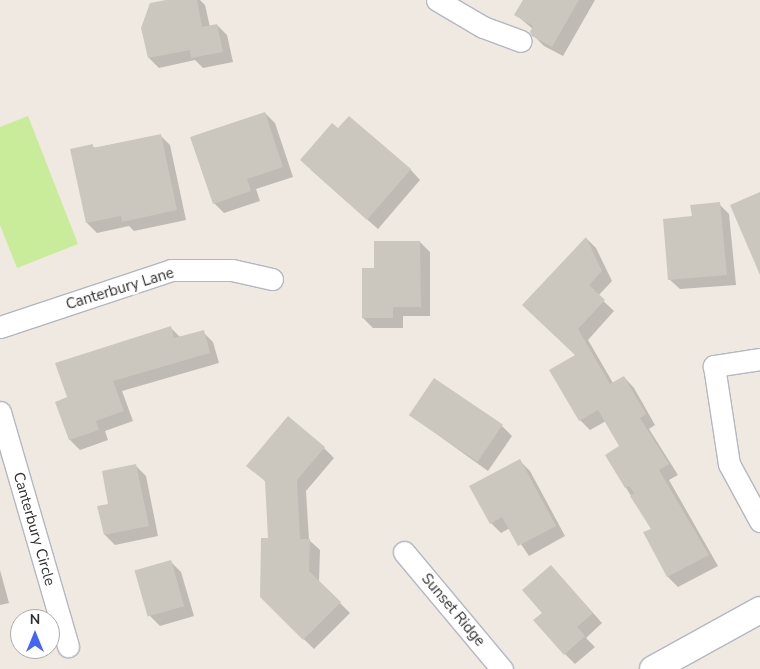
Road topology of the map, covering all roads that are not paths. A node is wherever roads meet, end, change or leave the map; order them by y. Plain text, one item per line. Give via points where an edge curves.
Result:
1 (437, 0) edge
2 (521, 41) dead end
3 (272, 279) dead end
4 (0, 327) edge
5 (760, 359) edge
6 (0, 412) edge
7 (760, 521) edge
8 (404, 552) dead end
9 (760, 610) edge
10 (68, 646) dead end
11 (502, 669) edge
12 (652, 669) edge

1 - 2 street via 483,27
3 - 4 street, Canterbury Lane via 232,270 170,270
5 - 7 street via 714,366 729,464
6 - 10 street, Canterbury Circle
8 - 11 street, Sunset Ridge
9 - 12 street

